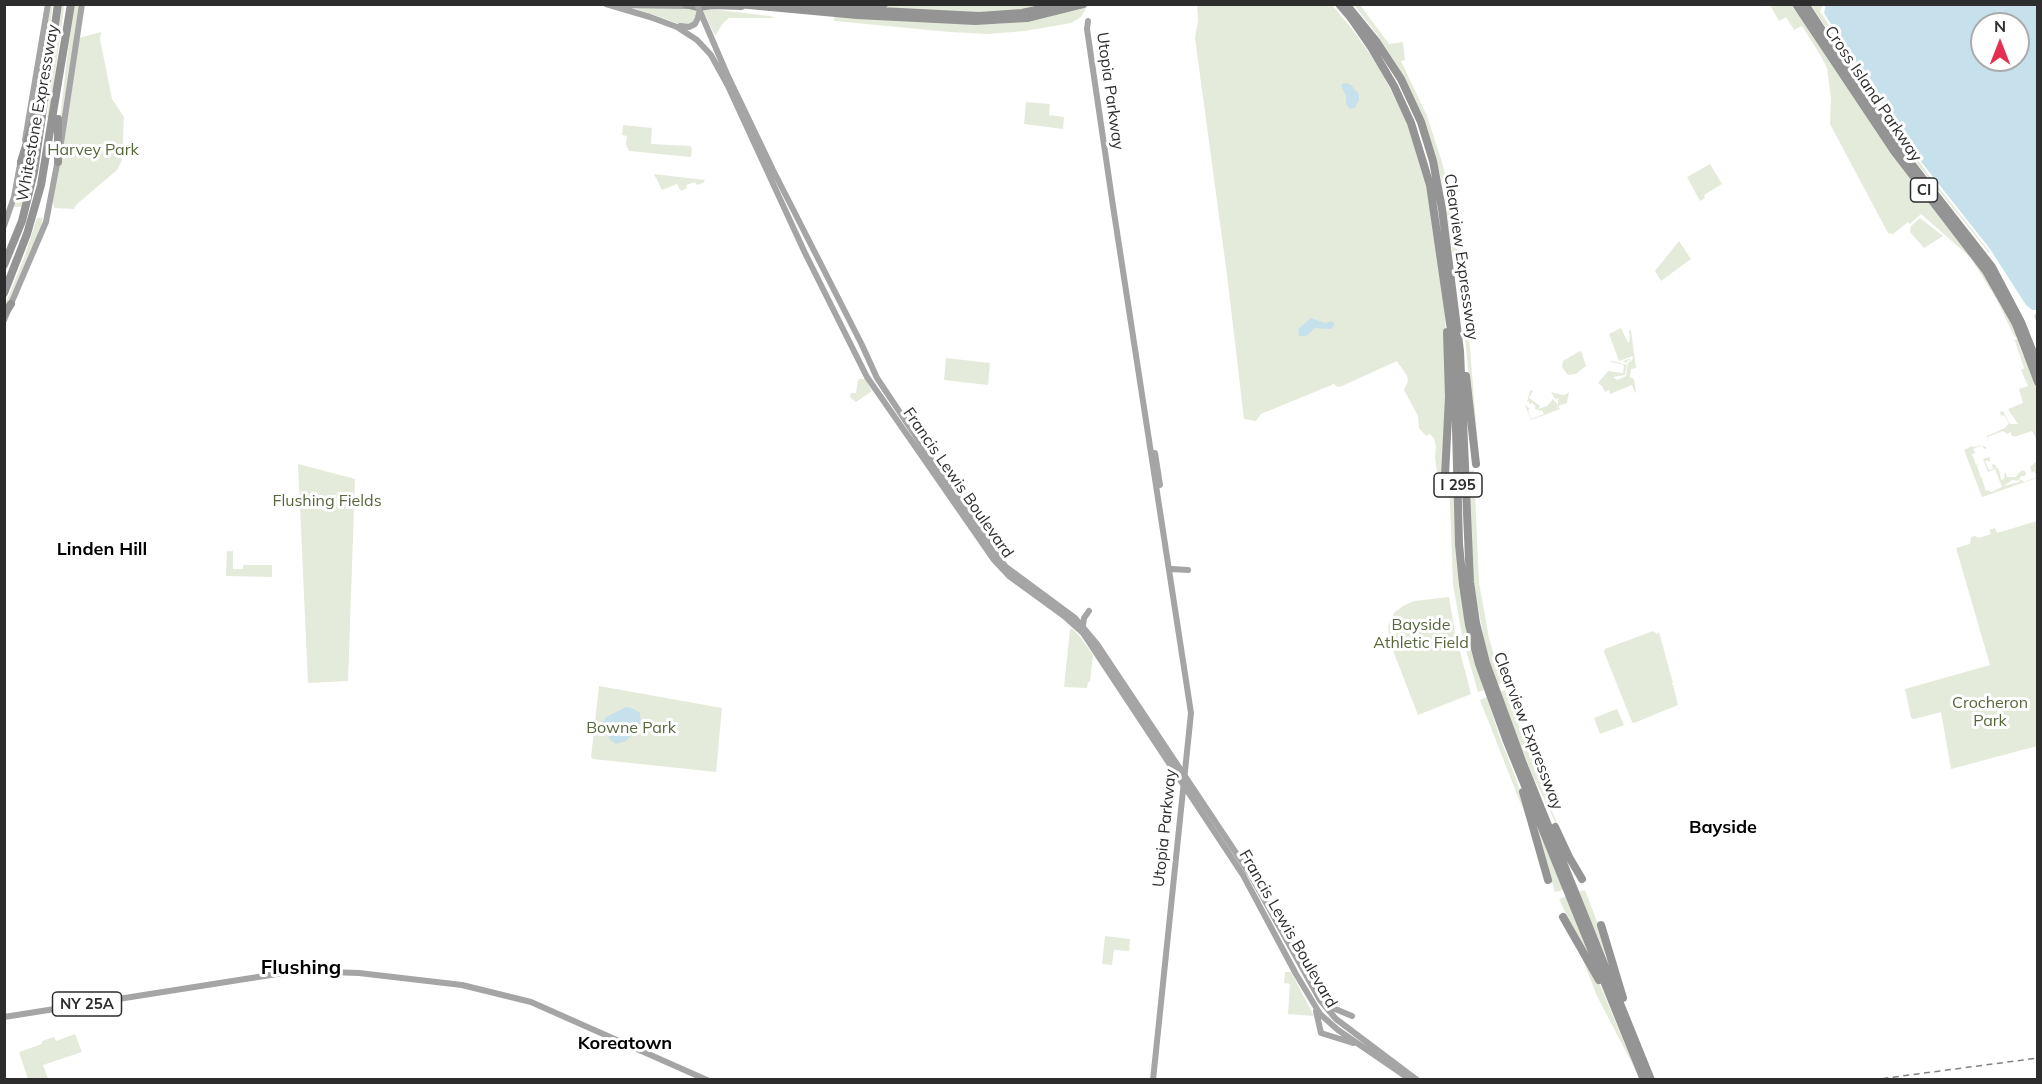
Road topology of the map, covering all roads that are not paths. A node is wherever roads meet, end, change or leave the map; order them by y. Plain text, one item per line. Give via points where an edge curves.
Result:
1 (48, 4) edge
2 (58, 4) edge
3 (71, 4) edge
4 (82, 4) edge
5 (606, 4) edge
6 (613, 4) edge
7 (686, 4) edge
8 (738, 4) edge
9 (795, 4) edge
10 (884, 4) edge
11 (1064, 4) edge
12 (1083, 4) edge
13 (1335, 4) edge
14 (1339, 4) edge
15 (1346, 4) edge
16 (1352, 4) edge
17 (1796, 4) edge
18 (1804, 4) edge
19 (698, 7) edge
20 (823, 7) junction
21 (772, 8) junction
22 (659, 20) junction
23 (1356, 27) junction
24 (51, 51) junction
25 (1401, 79) junction
26 (59, 80) junction
27 (21, 162) junction
28 (58, 162) junction
29 (783, 203) junction
30 (1442, 209) junction
31 (4, 226) edge
32 (804, 231) junction
33 (804, 250) junction
34 (1980, 250) junction
35 (1441, 253) junction
36 (1991, 259) dead end
37 (4, 266) edge
38 (829, 280) junction
39 (822, 284) junction
40 (4, 293) edge
41 (11, 304) junction
42 (844, 310) junction
43 (4, 314) edge
44 (4, 320) edge
45 (2031, 326) dead end
46 (2031, 347) junction
47 (2037, 365) edge
48 (867, 377) junction
49 (2037, 382) edge
50 (892, 399) junction
51 (1476, 464) dead end
52 (1445, 476) dead end
53 (1172, 569) junction
54 (1188, 570) dead end
55 (1172, 580) junction
56 (1089, 610) dead end
57 (1083, 626) junction
58 (1506, 739) junction
59 (1522, 761) junction
60 (1184, 776) junction
61 (1184, 785) junction
62 (1582, 879) dead end
63 (1548, 880) dead end
64 (1563, 916) dead end
65 (1601, 925) dead end
66 (1320, 1000) junction
67 (1314, 1005) junction
68 (1352, 1016) dead end
69 (4, 1017) edge
70 (1364, 1047) junction
71 (1642, 1056) junction
72 (1638, 1065) junction
73 (707, 1080) edge
74 (1153, 1080) edge
75 (1411, 1080) edge
76 (1417, 1080) edge
77 (1644, 1080) edge
78 (1651, 1080) edge

1 - 27 main road
2 - 24 highway, Whitestone Expressway
3 - 26 highway, Whitestone Expressway
4 - 28 main road
5 - 22 main road, Francis Lewis Boulevard
6 - 19 main road
7 - 19 highway
8 - 21 highway
9 - 20 highway
10 - 20 highway
11 - 20 highway via 1032,12 984,16
12 - 21 highway via 1037,16 987,21
13 - 23 highway
14 - 23 highway, Clearview Expressway / I 295
15 - 25 highway, Clearview Expressway / I 295
16 - 25 highway via 1384,46
17 - 49 highway, Cross Island Parkway / CI via 1894,151 1986,271 2016,324
18 - 34 highway, Cross Island Parkway / CI via 1899,147
19 - 21 highway
19 - 22 main road via 697,22 689,27
19 - 32 main road, Francis Lewis Boulevard
22 - 29 main road, Francis Lewis Boulevard via 689,34 713,58
23 - 35 highway, Clearview Expressway / I 295 via 1387,74 1411,123 1430,184
24 - 27 highway
24 - 37 highway, Whitestone Expressway via 31,187
25 - 30 highway, Clearview Expressway / I 295 via 1428,141
26 - 28 highway
26 - 40 highway, Whitestone Expressway via 40,190
27 - 31 main road
28 - 41 main road via 46,222
29 - 32 main road
29 - 33 main road, Francis Lewis Boulevard
30 - 51 highway via 1462,336
30 - 59 highway, Clearview Expressway / I 295 via 1460,351 1471,593 1486,663
32 - 38 main road, Francis Lewis Boulevard
33 - 38 main road
33 - 39 main road, Francis Lewis Boulevard
34 - 36 highway
34 - 46 highway, Cross Island Parkway / CI via 2009,296
35 - 52 highway via 1449,378
35 - 58 highway, Clearview Expressway / I 295 via 1454,351 1460,544 1466,605 1479,664
38 - 42 main road, Francis Lewis Boulevard
39 - 42 main road
39 - 48 main road, Francis Lewis Boulevard
41 - 43 highway
41 - 44 main road
42 - 50 main road, Francis Lewis Boulevard via 877,378
45 - 46 highway
46 - 47 highway, Cross Island Parkway / CI
48 - 50 main road
48 - 61 main road, Francis Lewis Boulevard via 994,560 1083,633
50 - 57 main road, Francis Lewis Boulevard via 1006,567
53 - 54 main road
53 - 55 main road, Utopia Parkway
53 - 55 main road, Utopia Parkway via 1088,21
55 - 60 main road, Utopia Parkway via 1191,713
56 - 57 main road
57 - 60 main road, Francis Lewis Boulevard
58 - 63 highway
58 - 72 highway, Clearview Expressway / I 295
59 - 62 highway
59 - 71 highway, Clearview Expressway / I 295
60 - 61 main road, Utopia Parkway
60 - 66 main road, Francis Lewis Boulevard via 1250,874
61 - 67 main road, Francis Lewis Boulevard via 1247,881
61 - 74 main road, Utopia Parkway
64 - 72 highway via 1590,962
65 - 71 highway
66 - 68 main road
66 - 76 main road, Francis Lewis Boulevard via 1336,1019
67 - 70 main road, Francis Lewis Boulevard via 1326,1022
67 - 70 main road via 1321,1033
69 - 73 main road, NY 25A via 296,971 359,973 462,985 531,1002
70 - 75 main road, Francis Lewis Boulevard
71 - 78 highway, Clearview Expressway / I 295
72 - 77 highway, Clearview Expressway / I 295

